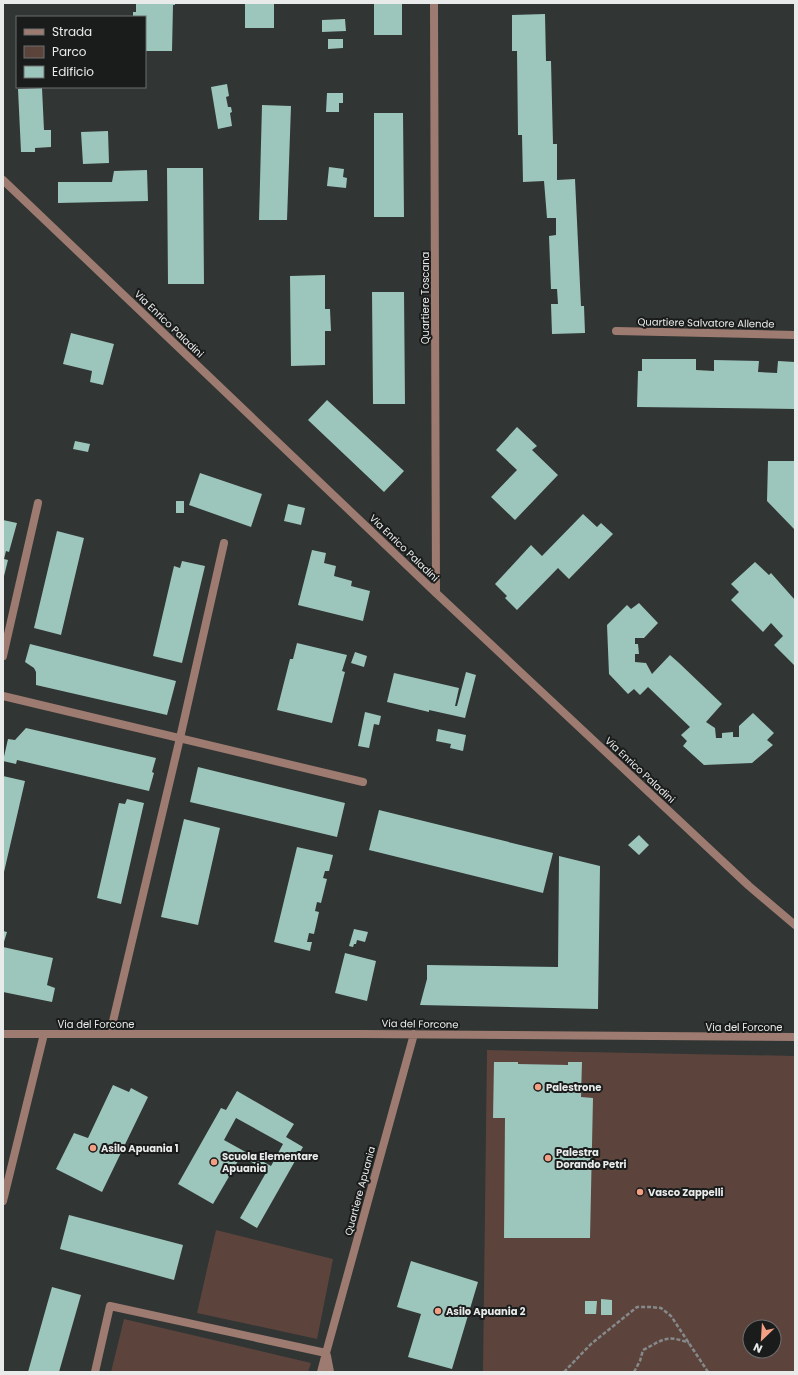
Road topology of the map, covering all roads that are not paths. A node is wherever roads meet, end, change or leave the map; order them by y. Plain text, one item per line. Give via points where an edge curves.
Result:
1 (434, 3) edge
2 (3, 180) edge
3 (616, 331) dead end
4 (795, 335) edge
5 (38, 503) dead end
6 (224, 543) dead end
7 (436, 593) junction
8 (3, 656) edge
9 (3, 696) edge
10 (180, 738) junction
11 (362, 782) dead end
12 (795, 925) edge
13 (3, 1034) edge
14 (44, 1034) junction
15 (110, 1034) junction
16 (414, 1034) junction
17 (795, 1037) edge
18 (3, 1201) edge
19 (326, 1353) junction
20 (95, 1372) edge
21 (321, 1372) edge
22 (330, 1372) edge

1 - 7 street, Quartiere Toscana
2 - 7 street, Via Enrico Paladini
3 - 4 street, Quartiere Salvatore Allende
5 - 8 street
6 - 10 street
7 - 12 street, Via Enrico Paladini via 749,886
9 - 10 street
10 - 11 street
10 - 15 street
13 - 14 street, Via del Forcone
14 - 15 street, Via del Forcone
14 - 18 street, Via del Forcone
15 - 16 street, Via del Forcone
16 - 17 street, Via del Forcone
16 - 19 street, Quartiere Apuania
19 - 20 street via 110,1306
19 - 21 street
19 - 22 street, Quartiere Apuania

